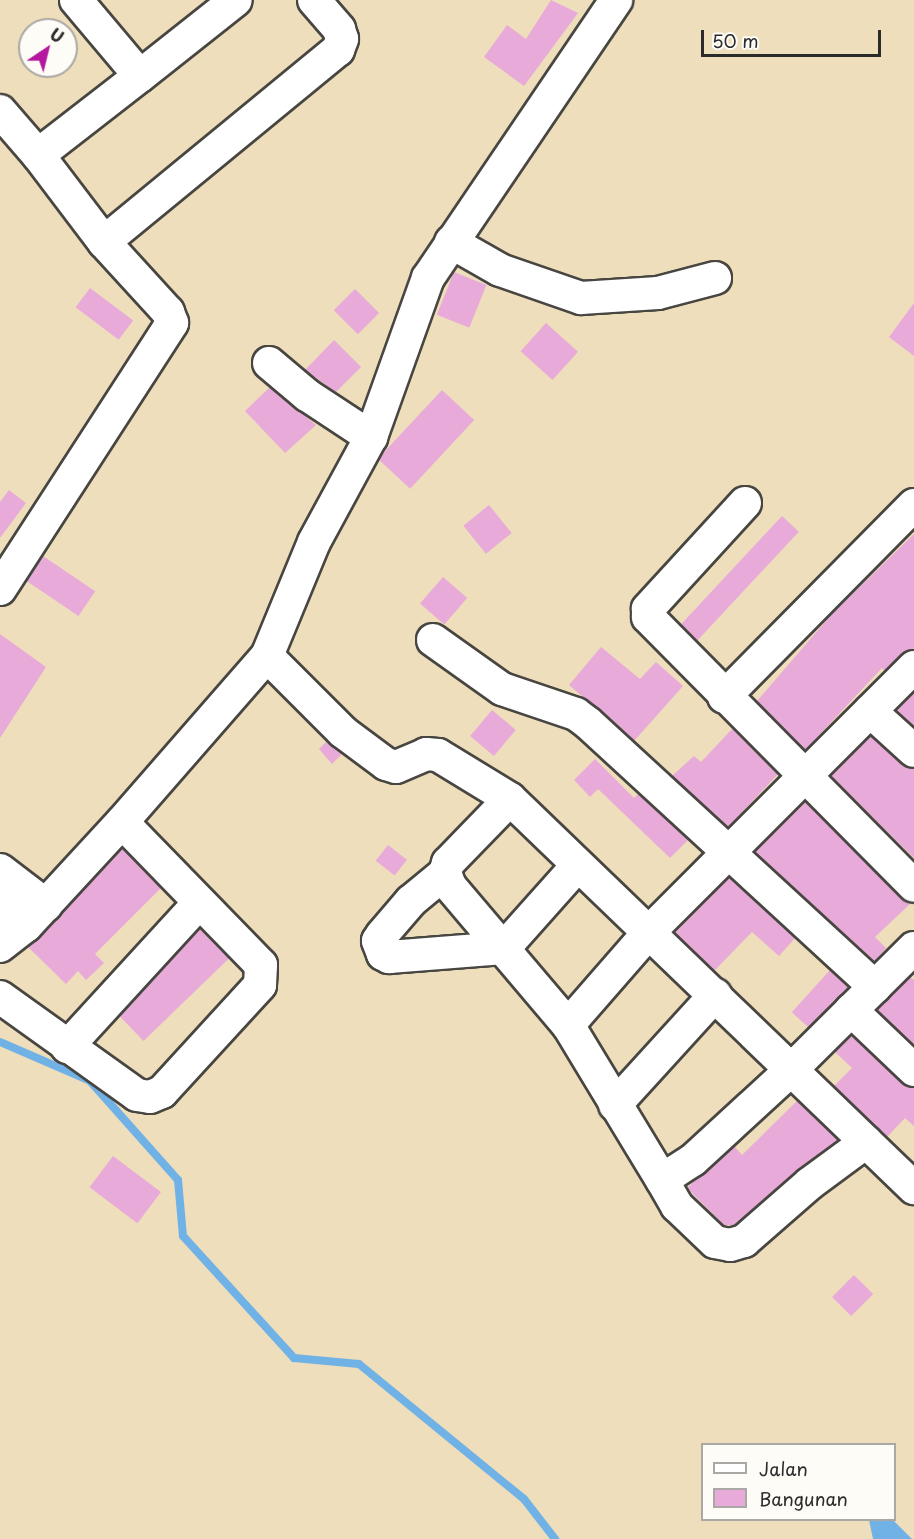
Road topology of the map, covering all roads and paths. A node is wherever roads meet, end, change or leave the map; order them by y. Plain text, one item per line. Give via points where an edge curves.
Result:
1 (76, 0) edge
2 (236, 0) edge
3 (314, 0) edge
4 (616, 0) edge
5 (140, 76) junction
6 (0, 111) edge
7 (38, 155) junction
8 (104, 242) junction
9 (451, 242) junction
10 (715, 278) dead end
11 (269, 363) dead end
12 (371, 438) junction
13 (745, 502) dead end
14 (914, 505) edge
15 (0, 589) edge
16 (434, 640) dead end
17 (267, 657) junction
18 (914, 667) edge
19 (724, 697) junction
20 (870, 711) junction
21 (914, 751) edge
22 (805, 777) junction
23 (510, 799) junction
24 (122, 822) junction
25 (727, 855) junction
26 (577, 866) junction
27 (0, 870) edge
28 (445, 873) junction
29 (914, 886) edge
30 (199, 903) junction
31 (0, 905) edge
32 (36, 915) junction
33 (650, 931) junction
34 (0, 946) edge
35 (504, 948) junction
36 (914, 948) edge
37 (874, 987) junction
38 (715, 995) junction
39 (0, 997) edge
40 (851, 1010) junction
41 (568, 1026) junction
42 (67, 1047) junction
43 (791, 1070) junction
44 (914, 1070) edge
45 (615, 1105) junction
46 (866, 1142) junction
47 (662, 1180) junction
48 (914, 1188) edge

1 - 5 street
2 - 5 street
3 - 8 street via 339,29 342,39 338,50
4 - 9 street
5 - 7 street
6 - 7 street
7 - 8 street
8 - 15 street via 168,312 172,323
9 - 10 street via 500,270 581,298 658,293
9 - 12 street via 428,278
11 - 12 street via 307,395
12 - 17 street via 314,542
13 - 19 street via 648,609 650,621
14 - 19 street
16 - 25 street via 502,689 576,714 652,780
17 - 23 street via 343,732 386,764 396,767 426,754 438,755
17 - 24 street
18 - 20 street
19 - 22 street
20 - 21 street
20 - 22 street
22 - 25 street
22 - 29 street
23 - 26 street
23 - 28 street via 448,863
24 - 30 street
24 - 32 street
25 - 33 street
25 - 37 street
26 - 33 street
26 - 35 street
27 - 32 street
28 - 35 street via 450,886
28 - 35 street via 411,901 382,935 378,941 383,954 389,957
30 - 42 street
30 - 42 street via 261,965 260,985 162,1092 150,1097 137,1095
31 - 32 street
32 - 34 street
33 - 38 street
33 - 41 street
35 - 41 street
36 - 37 street
37 - 40 street
38 - 43 street
38 - 45 street
39 - 42 street
40 - 43 street
40 - 44 street
41 - 45 street
43 - 46 street
43 - 47 street via 693,1160
45 - 47 street
46 - 47 street via 809,1184 744,1241 730,1245 715,1242 677,1206
46 - 48 street

